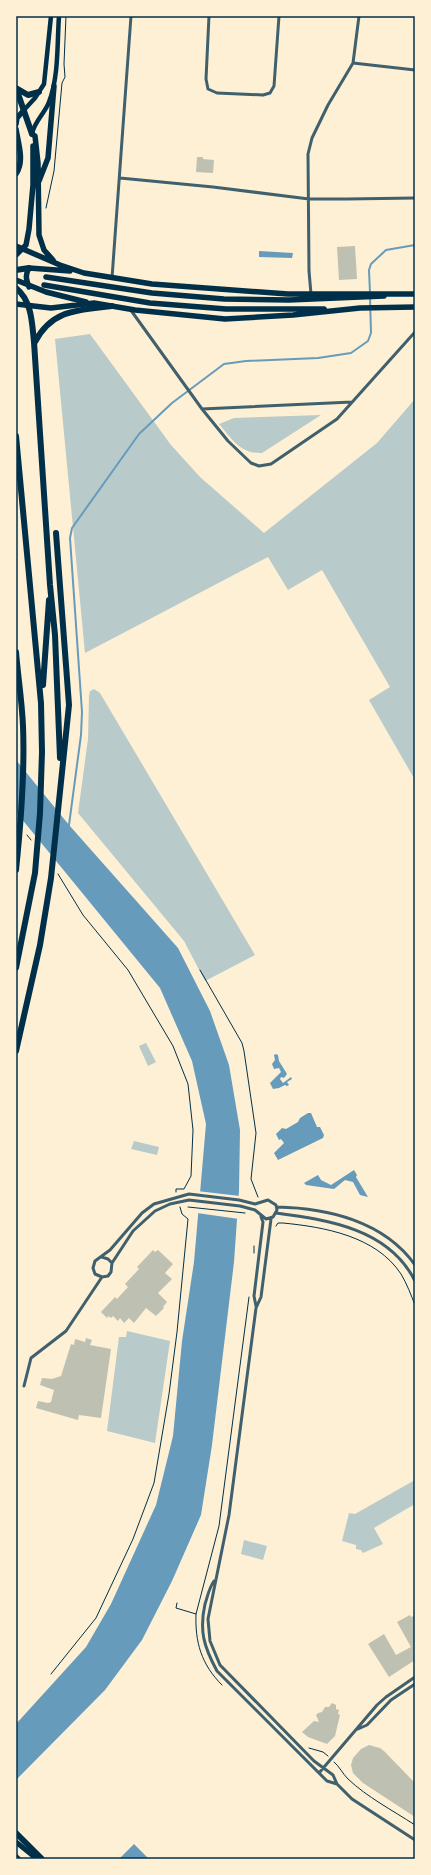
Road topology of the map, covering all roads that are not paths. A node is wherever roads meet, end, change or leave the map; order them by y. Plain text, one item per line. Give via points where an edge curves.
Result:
1 (51, 16) edge
2 (59, 16) edge
3 (131, 16) edge
4 (210, 16) edge
5 (280, 16) edge
6 (359, 16) edge
7 (353, 63) junction
8 (415, 70) edge
9 (54, 86) junction
10 (16, 88) edge
11 (39, 92) junction
12 (24, 110) junction
13 (16, 124) edge
14 (16, 129) edge
15 (32, 134) junction
16 (16, 174) edge
17 (120, 178) junction
18 (38, 183) junction
19 (309, 198) junction
20 (415, 198) edge
21 (16, 246) edge
22 (24, 248) junction
23 (16, 255) edge
24 (60, 265) junction
25 (29, 268) junction
26 (16, 270) edge
27 (84, 273) junction
28 (46, 277) dead end
29 (112, 278) junction
30 (16, 280) edge
31 (44, 285) dead end
32 (29, 287) junction
33 (16, 288) edge
34 (311, 294) junction
35 (415, 294) edge
36 (370, 295) junction
37 (94, 303) junction
38 (16, 304) edge
39 (112, 306) junction
40 (29, 307) junction
41 (415, 307) edge
42 (360, 308) junction
43 (130, 309) junction
44 (415, 332) edge
45 (34, 342) junction
46 (352, 402) junction
47 (202, 409) junction
48 (16, 436) edge
49 (56, 533) dead end
50 (50, 585) junction
51 (16, 652) edge
52 (42, 703) junction
53 (61, 780) junction
54 (17, 862) edge
55 (16, 870) edge
56 (16, 968) edge
57 (16, 1051) edge
58 (261, 1204) junction
59 (277, 1208) junction
60 (276, 1213) junction
61 (260, 1215) junction
62 (271, 1218) junction
63 (102, 1257) junction
64 (112, 1262) junction
65 (415, 1265) edge
66 (102, 1277) junction
67 (415, 1281) edge
68 (256, 1308) junction
69 (24, 1386) dead end
70 (214, 1581) junction
71 (415, 1678) edge
72 (415, 1684) edge
73 (358, 1729) junction
74 (324, 1768) junction
75 (319, 1773) junction
76 (336, 1784) junction
77 (16, 1833) edge
78 (415, 1840) edge
79 (16, 1842) edge
80 (37, 1859) edge
81 (42, 1859) edge

1 - 11 main road via 44,84
2 - 9 main road
3 - 17 street
4 - 5 street via 206,79 208,89 217,93 264,95 274,86
6 - 7 street
7 - 8 street
7 - 19 street via 312,138 308,154
9 - 15 main road via 49,102 35,124
9 - 18 highway via 48,158
10 - 11 highway via 28,95
10 - 12 highway
11 - 12 main road
12 - 13 highway via 17,118
12 - 15 highway
14 - 16 highway via 21,158
15 - 18 highway via 35,136
15 - 22 highway via 34,185 30,230
17 - 19 street
17 - 29 street
18 - 24 highway via 40,240 48,255
19 - 20 street
19 - 34 street
21 - 22 highway
22 - 23 highway
22 - 24 highway
24 - 27 highway
25 - 26 highway
25 - 27 highway
25 - 32 highway via 26,279
27 - 29 highway
28 - 36 highway via 152,293 224,299
29 - 34 highway via 204,289
30 - 32 highway
31 - 42 highway via 150,303 226,309
32 - 37 highway
33 - 40 highway via 25,297
34 - 36 highway
35 - 36 highway
37 - 39 highway
37 - 40 highway via 51,308
38 - 40 highway
39 - 43 highway
39 - 45 highway via 57,316 43,328
40 - 45 highway
41 - 42 highway
42 - 43 highway via 293,316 225,319
43 - 47 street
44 - 46 street
45 - 50 highway
46 - 47 street
46 - 47 street via 337,419 266,466 259,466 245,459
48 - 52 highway
49 - 53 highway via 69,705
50 - 52 highway
50 - 53 highway via 55,634
51 - 54 highway via 23,725 22,802
52 - 56 highway via 40,813 35,873
53 - 57 highway via 51,878 40,945
54 - 55 highway
58 - 59 street via 268,1200
58 - 61 street via 258,1208
58 - 63 street via 189,1194 170,1198 142,1212
59 - 60 street
59 - 65 street via 322,1211 371,1228 395,1242
60 - 62 street
60 - 67 street via 332,1222 374,1237 402,1260
61 - 62 street via 266,1219
61 - 64 street via 255,1210 240,1206 189,1200 170,1204 155,1211 133,1232
61 - 68 street via 263,1222 254,1296
62 - 68 street via 261,1297
63 - 64 street
63 - 66 street via 96,1260 93,1266 95,1274
64 - 66 street via 111,1272 108,1276
66 - 69 street via 66,1331 31,1358
68 - 70 street via 230,1514
70 - 74 street via 215,1590 208,1619 208,1632 220,1665
70 - 75 street via 202,1617 202,1632 214,1665 226,1681
71 - 73 street via 386,1697 360,1723
72 - 73 street via 391,1700 367,1725
73 - 74 street
74 - 75 street
74 - 76 street via 332,1775
75 - 76 street via 327,1781
76 - 78 street via 352,1799
77 - 81 highway
79 - 80 main road

